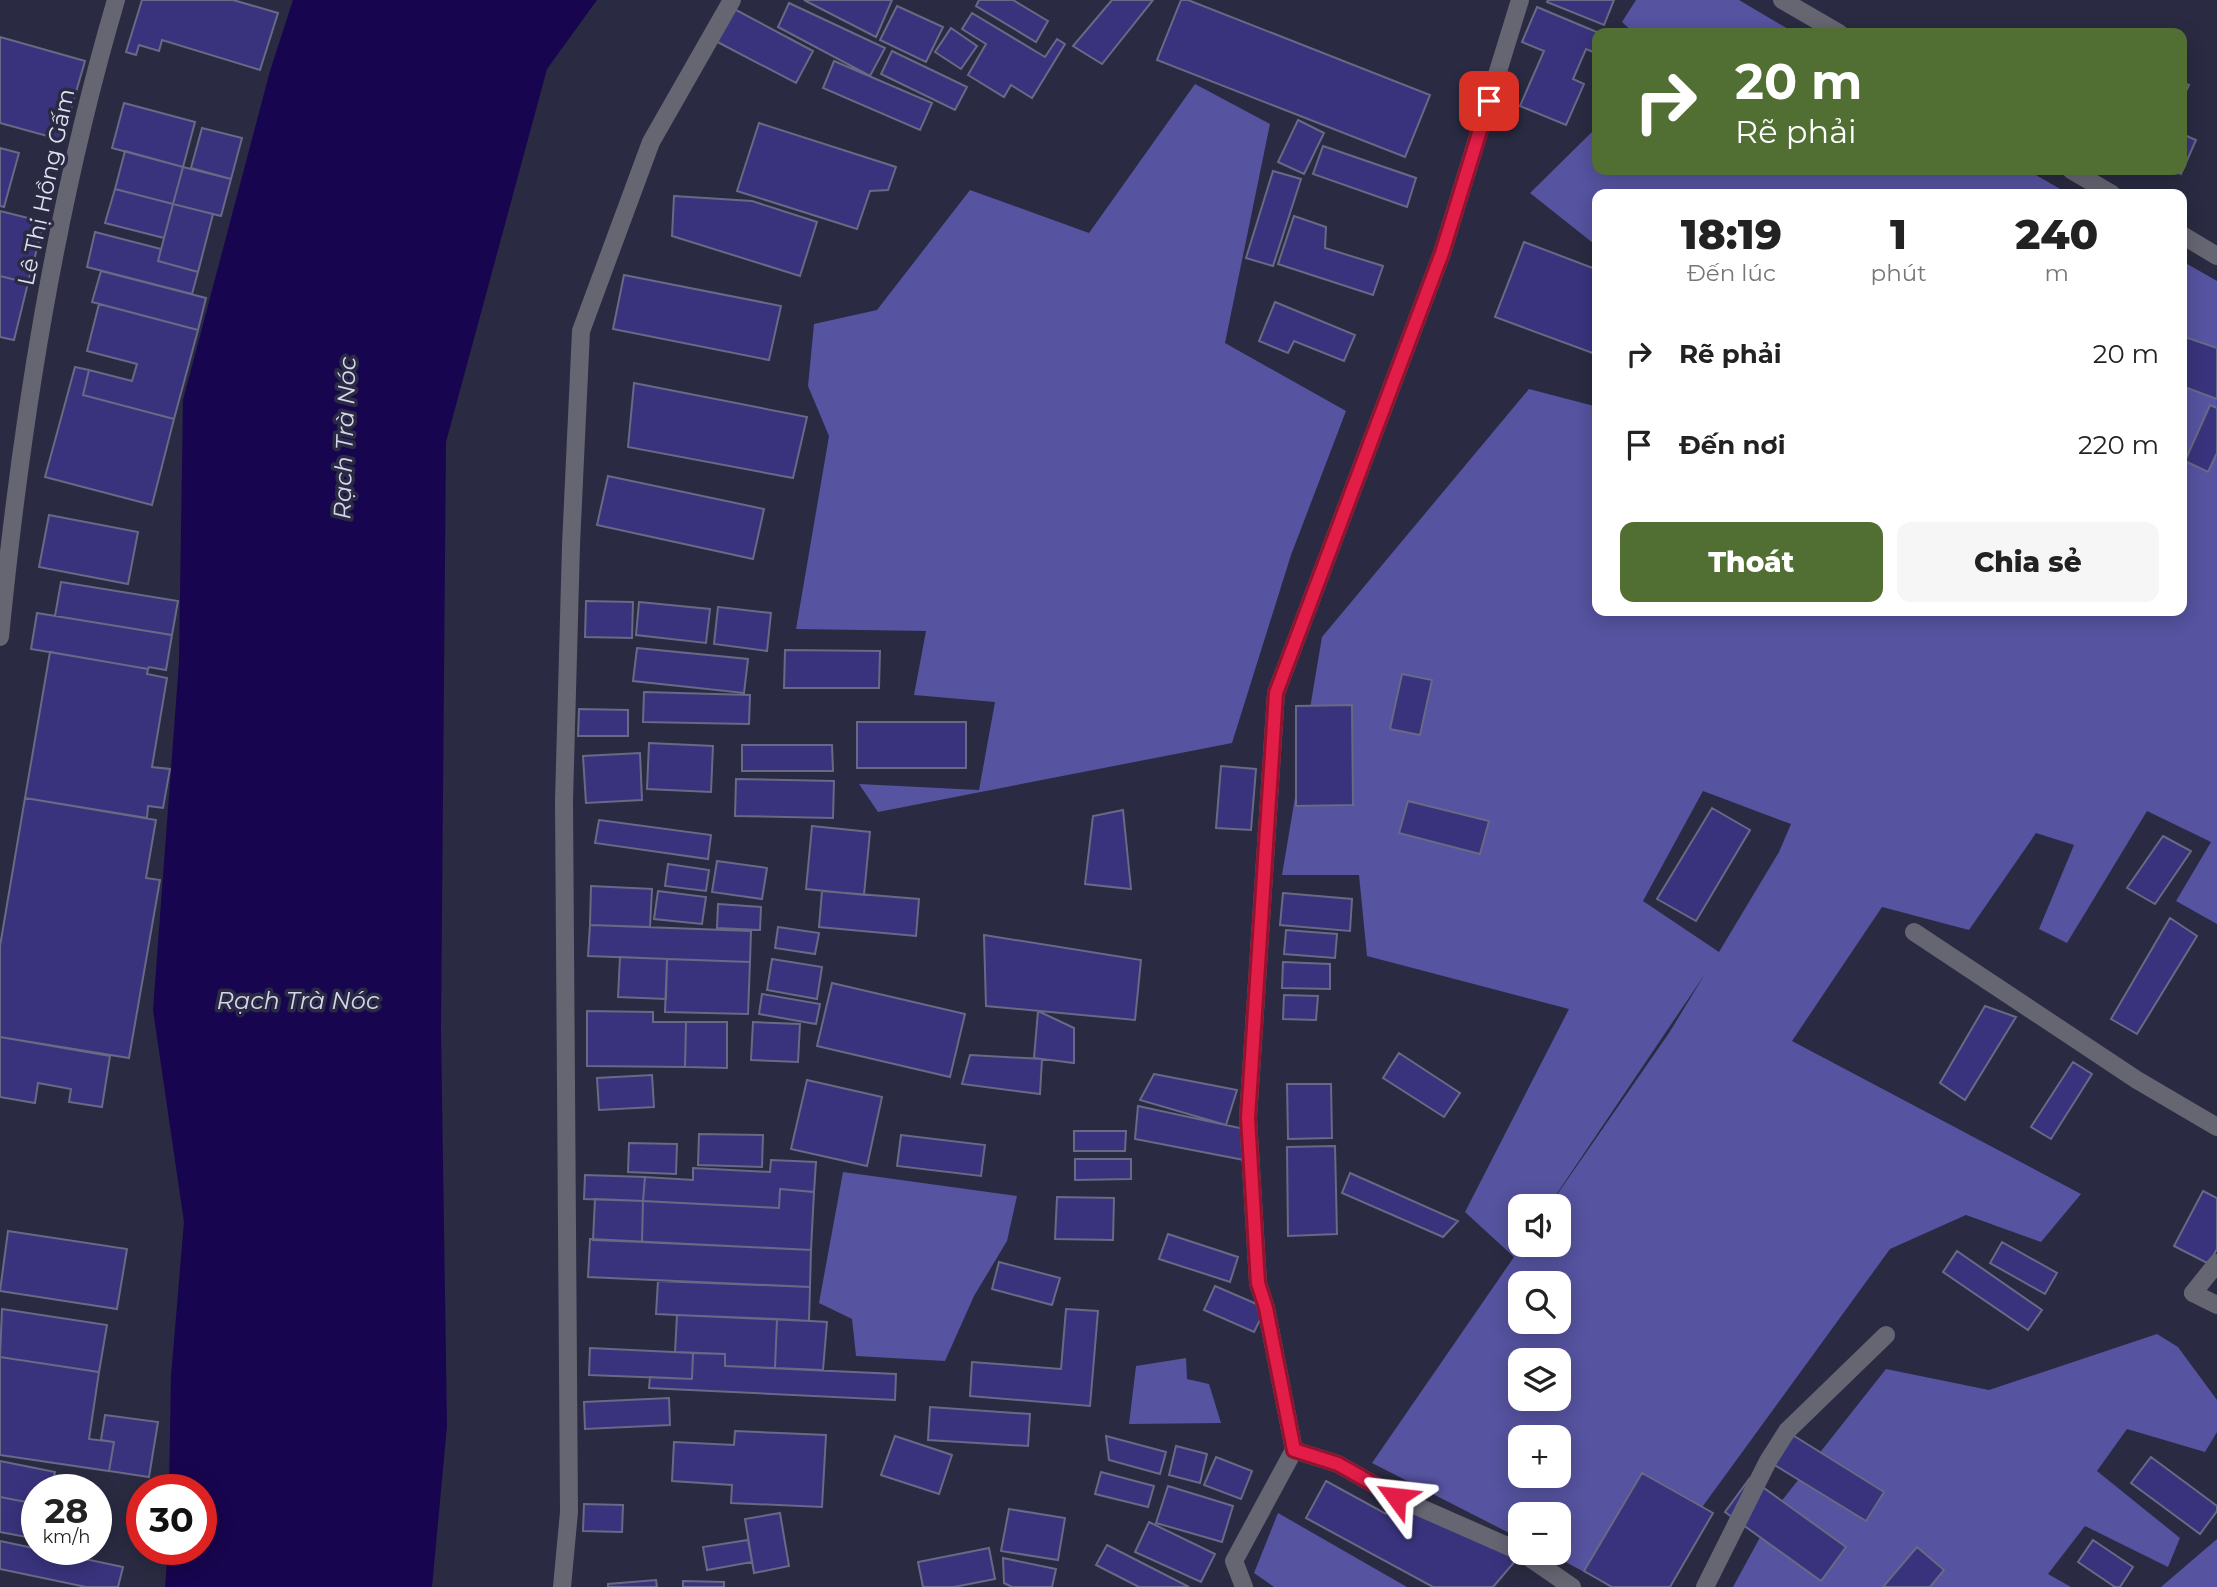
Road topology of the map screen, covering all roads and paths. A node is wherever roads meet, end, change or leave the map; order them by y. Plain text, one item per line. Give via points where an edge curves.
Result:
1 (116, 0) edge
2 (732, 0) edge
3 (1520, 0) edge
4 (1782, 0) edge
5 (1830, 28) edge
6 (2080, 175) edge
7 (2103, 189) edge
8 (2187, 238) edge
9 (2217, 256) edge
10 (0, 637) edge
11 (1914, 932) dead end
12 (2217, 1127) edge
13 (2217, 1263) edge
14 (2217, 1305) edge
15 (1886, 1335) dead end
16 (1294, 1450) junction
17 (1508, 1546) edge
18 (1540, 1565) edge
19 (562, 1587) edge
20 (1244, 1587) edge
21 (1572, 1587) edge
22 (1704, 1587) edge

1 - 10 street, Lê Thị Hồng Gấm via 67,189 34,373
2 - 19 street via 651,142 580,331 564,801 569,1512
3 - 16 street via 1442,253 1276,693 1248,1118 1258,1283
4 - 5 street
6 - 7 street
8 - 9 street
11 - 12 street via 2137,1080
13 - 14 street via 2193,1293
15 - 22 street via 1787,1431
16 - 17 street via 1338,1464 1396,1497
16 - 20 street via 1234,1561
18 - 21 street

